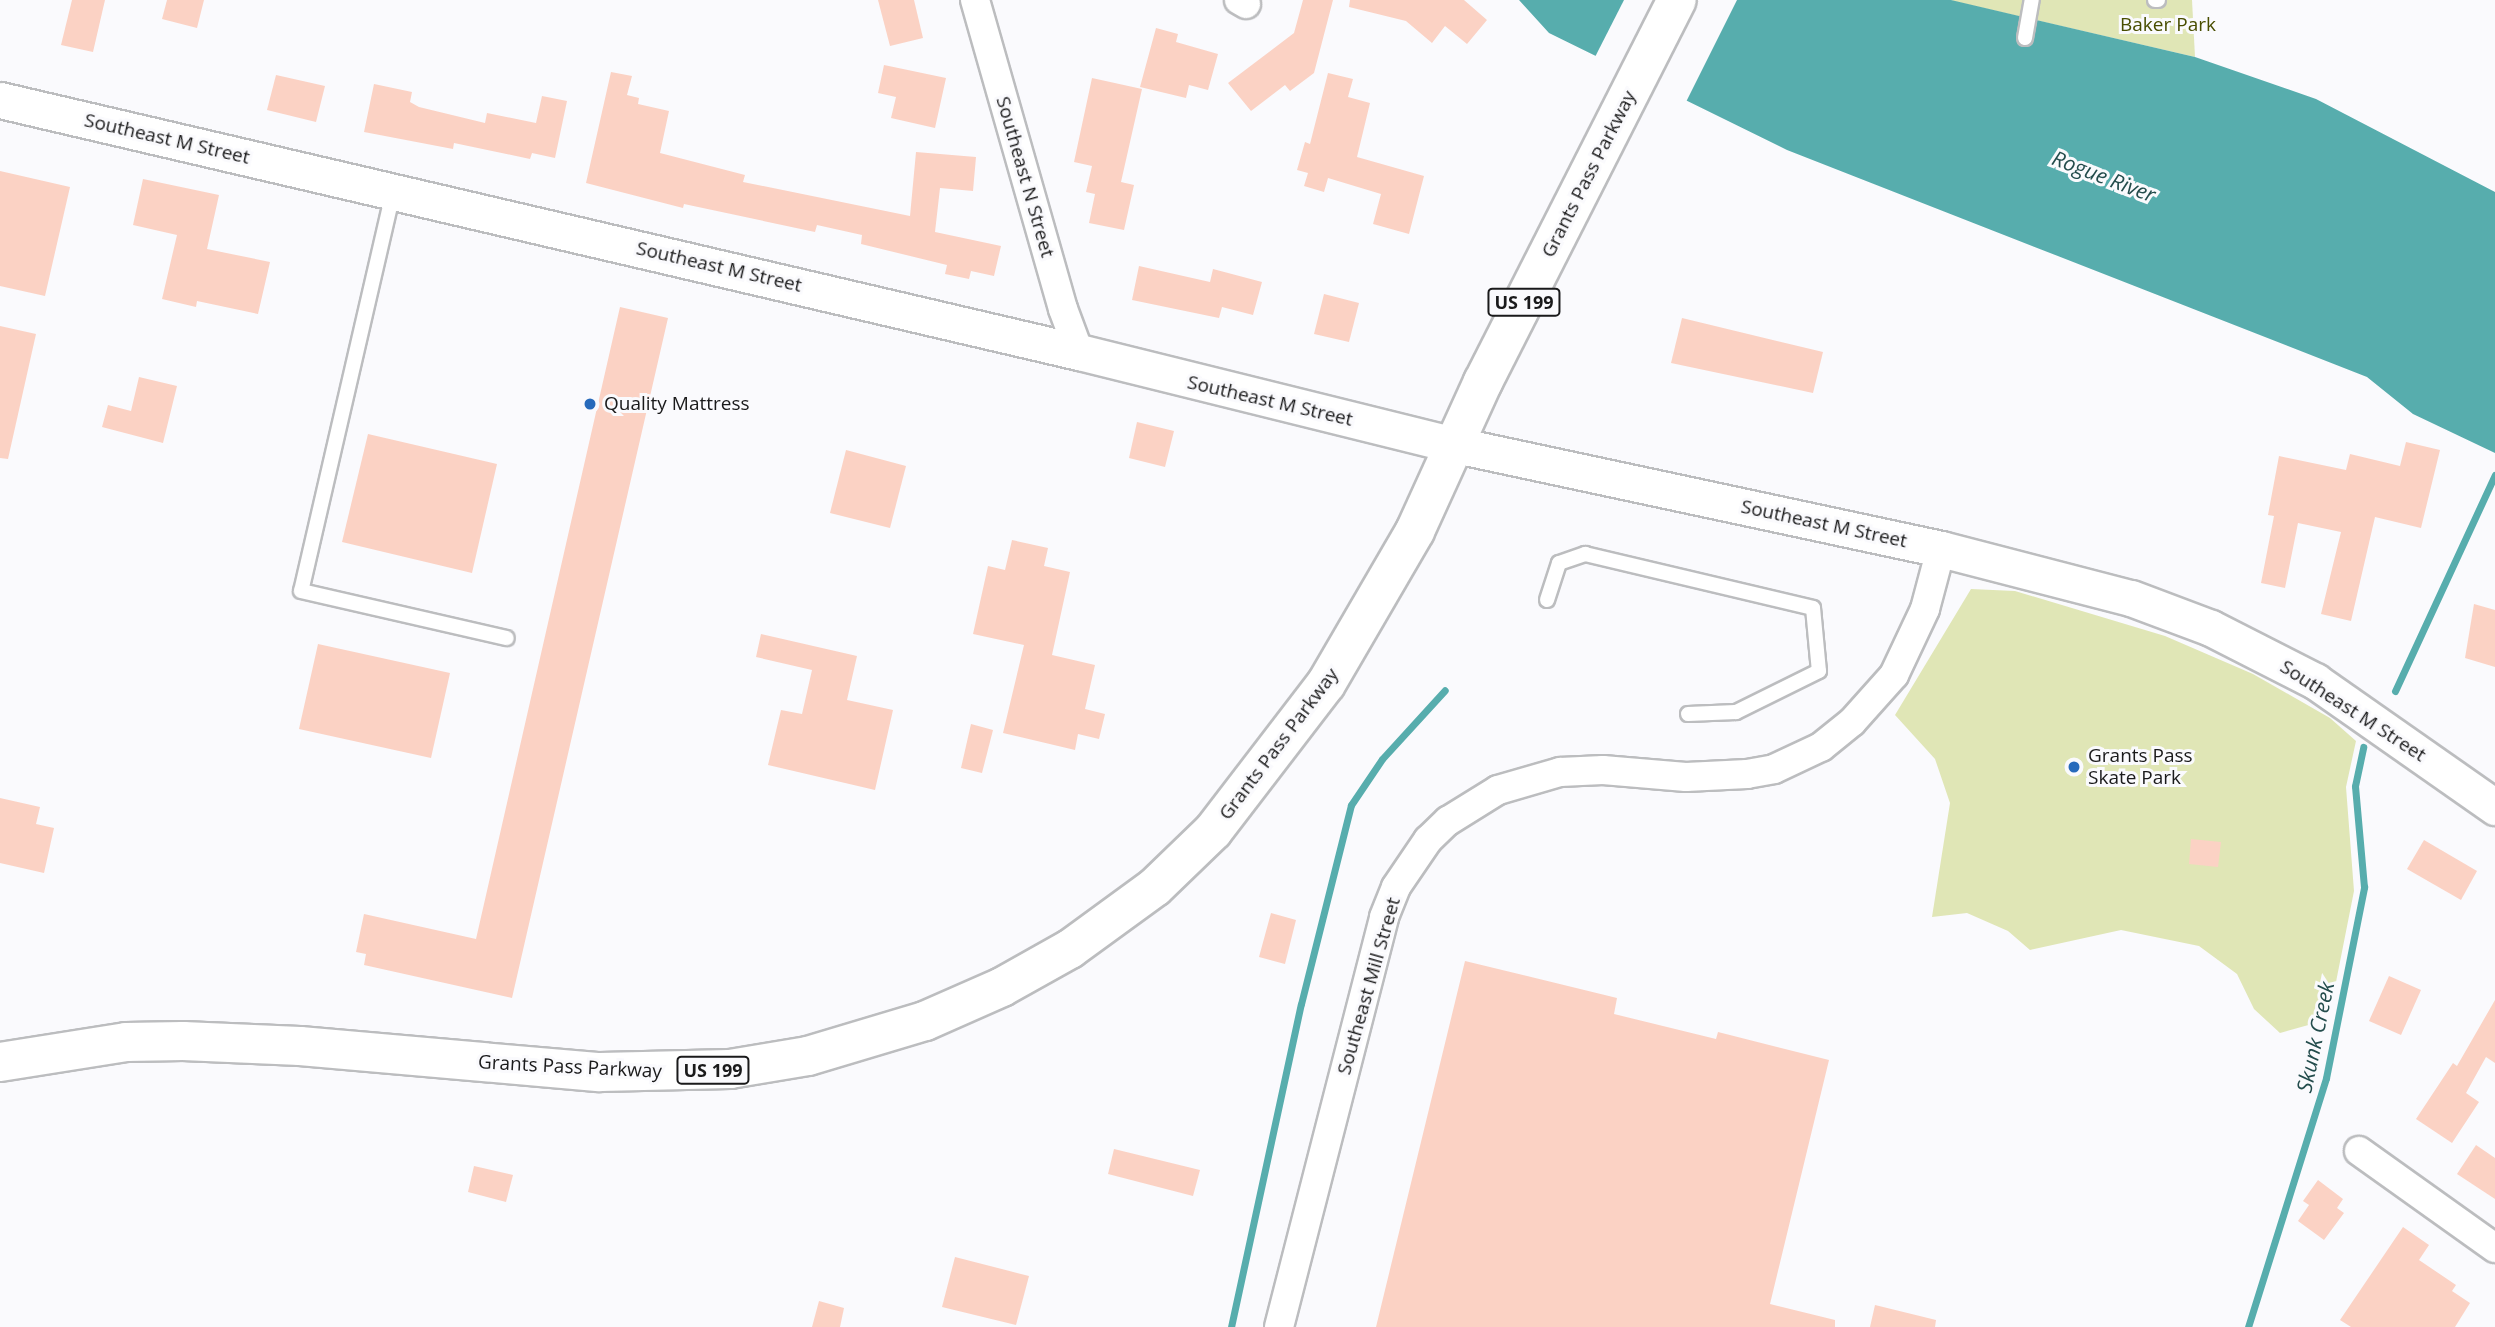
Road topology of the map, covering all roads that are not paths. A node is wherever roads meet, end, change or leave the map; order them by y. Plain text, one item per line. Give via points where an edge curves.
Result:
1 (975, 0) edge
2 (1677, 0) edge
3 (2032, 0) edge
4 (2025, 38) dead end
5 (0, 100) edge
6 (394, 191) junction
7 (1079, 352) junction
8 (1456, 445) junction
9 (1941, 550) junction
10 (1547, 600) dead end
11 (507, 638) dead end
12 (1688, 715) dead end
13 (2495, 807) edge
14 (0, 1062) edge
15 (2359, 1151) dead end
16 (2495, 1248) edge
17 (1279, 1327) edge

1 - 7 street, Southeast N Street
2 - 8 highway, Grants Pass Parkway / US 199 via 1483,382
3 - 4 lane
5 - 6 street, Southeast M Street
6 - 7 street, Southeast M Street
6 - 11 lane via 301,591
7 - 8 street, Southeast M Street
8 - 9 street, Southeast M Street
8 - 14 highway, Grants Pass Parkway / US 199 via 1415,531 1326,684 1232,809 1155,887 1098,931 1036,969 963,1005 808,1056 699,1071 566,1070 313,1047 183,1041 126,1042
9 - 13 street, Southeast M Street via 2131,598 2211,628 2315,681
9 - 17 street, Southeast Mill Street via 1925,609 1894,675 1852,722 1821,747 1774,769 1736,775 1560,772 1498,790 1448,821 1428,840 1396,887 1384,917
10 - 12 lane via 1559,563 1585,554 1813,608 1819,671 1736,712
15 - 16 street

